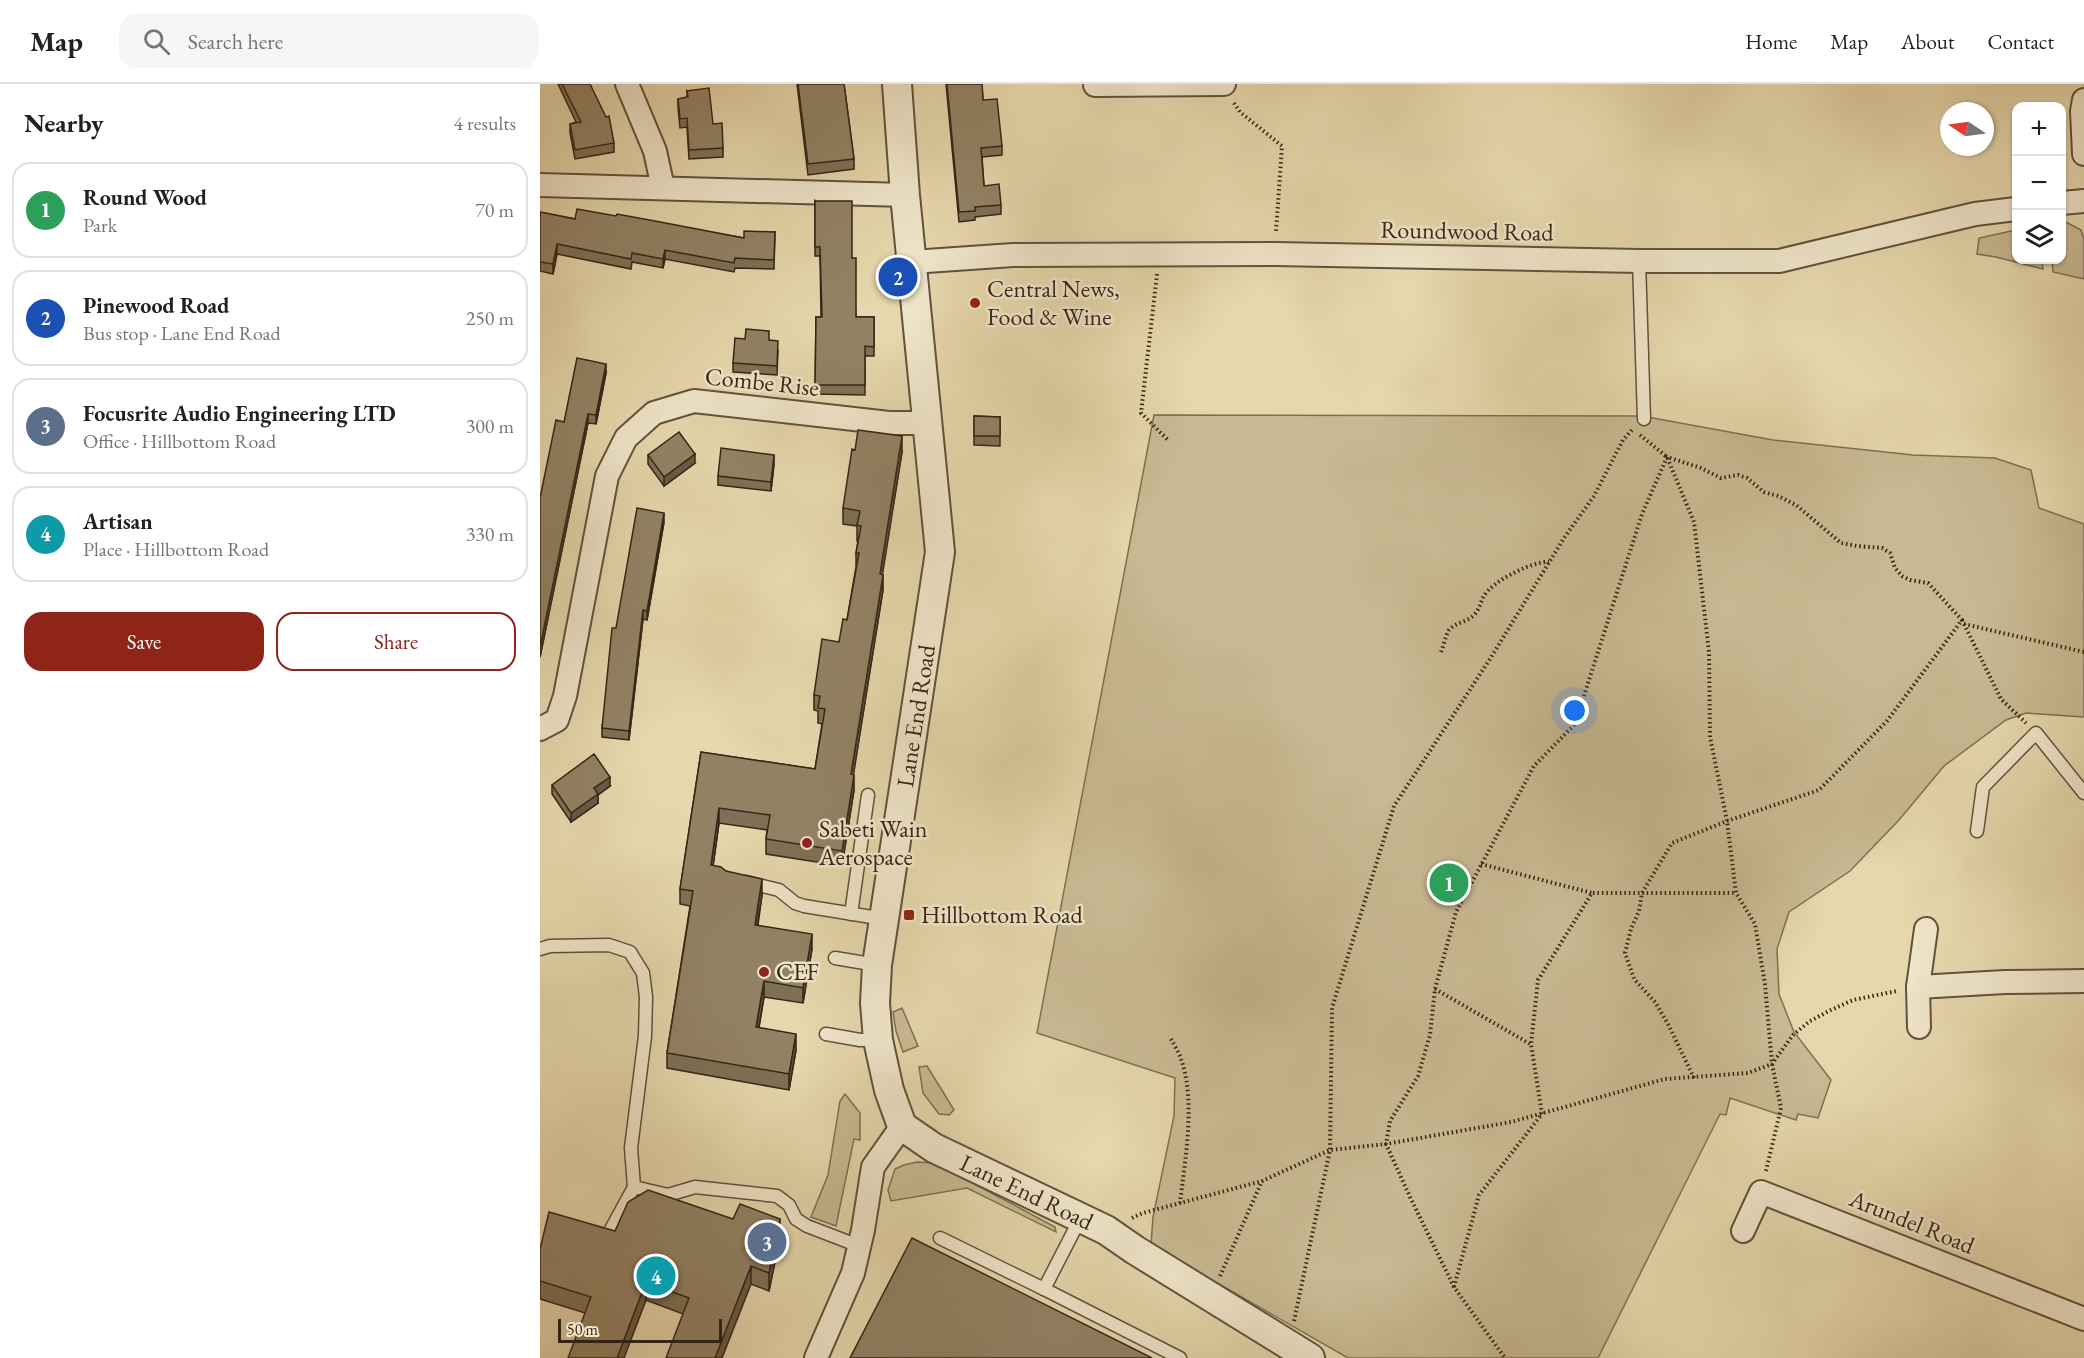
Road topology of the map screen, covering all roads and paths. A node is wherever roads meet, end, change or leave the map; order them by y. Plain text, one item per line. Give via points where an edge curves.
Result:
1 (627, 84) edge
2 (897, 84) edge
3 (1095, 85) edge
4 (1223, 85) edge
5 (2083, 108) edge
6 (2084, 154) edge
7 (540, 185) edge
8 (663, 188) junction
9 (905, 195) junction
10 (2084, 201) edge
11 (2066, 203) edge
12 (2012, 209) edge
13 (1275, 254) junction
14 (1160, 255) junction
15 (1639, 261) junction
16 (912, 262) junction
17 (1644, 419) joint
18 (927, 423) junction
19 (1634, 429) junction
20 (1168, 441) dead end
21 (1667, 457) junction
22 (1549, 562) junction
23 (1963, 622) junction
24 (1441, 652) dead end
25 (2084, 652) edge
26 (540, 729) edge
27 (2036, 733) junction
28 (2084, 793) edge
29 (868, 795) dead end
30 (1727, 821) junction
31 (1977, 831) dead end
32 (1481, 864) junction
33 (738, 881) edge
34 (1592, 892) junction
35 (1736, 892) junction
36 (1642, 893) junction
37 (851, 914) junction
38 (885, 919) junction
39 (1926, 929) dead end
40 (540, 949) edge
41 (835, 958) dead end
42 (877, 964) junction
43 (2084, 981) edge
44 (1918, 987) junction
45 (1435, 989) junction
46 (1919, 1027) dead end
47 (826, 1034) dead end
48 (1171, 1039) dead end
49 (878, 1040) junction
50 (1531, 1044) junction
51 (1772, 1064) junction
52 (1694, 1078) junction
53 (1542, 1114) junction
54 (902, 1126) junction
55 (1386, 1144) junction
56 (1330, 1150) junction
57 (1262, 1181) junction
58 (634, 1187) junction
59 (1761, 1192) junction
60 (1180, 1203) junction
61 (1093, 1224) junction
62 (610, 1231) edge
63 (1743, 1231) dead end
64 (940, 1238) dead end
65 (860, 1246) junction
66 (1454, 1287) junction
67 (1044, 1289) junction
68 (1210, 1297) junction
69 (2084, 1319) edge
70 (1294, 1354) edge
71 (816, 1358) edge
72 (1180, 1358) edge
73 (1505, 1358) edge

1 - 8 street via 655,151
2 - 9 street, Lane End Road
3 - 4 street
4 - 13 path via 1240,112 1282,146
5 - 6 street
7 - 8 street
8 - 9 street
9 - 16 street, Lane End Road
10 - 11 street
12 - 15 street, Roundwood Road via 1975,214 1779,261
13 - 14 street, Roundwood Road
13 - 15 street, Roundwood Road
14 - 16 street, Roundwood Road via 1013,255
14 - 20 path via 1141,413
15 - 17 lane
16 - 18 street, Lane End Road
17 - 19 path
18 - 26 street, Combe Rise via 889,423 694,401 654,413 626,438 607,476 565,696 557,720
18 - 38 street, Lane End Road via 940,552
19 - 21 path
19 - 22 path via 1623,440 1594,496
21 - 23 path via 1722,478 1747,478 1764,492 1796,505 1841,543 1882,548 1890,553 1902,576 1928,583
21 - 30 path via 1694,522 1709,652 1710,737
21 - 32 path via 1642,514 1575,724 1534,766
22 - 24 path via 1533,564 1486,593 1472,617 1449,631
22 - 56 path via 1394,806 1332,1008
23 - 25 path
23 - 27 path via 2001,699
23 - 30 path via 1887,721 1819,790
27 - 28 lane
27 - 31 lane via 1983,787
29 - 37 lane
30 - 35 path
30 - 36 path via 1672,843
32 - 34 path
32 - 45 path via 1456,912
33 - 37 lane via 779,890 804,906
34 - 36 path
34 - 50 path via 1538,980
35 - 36 path
35 - 51 path via 1755,924
36 - 52 path via 1625,953 1634,979 1668,1024
37 - 38 lane
38 - 42 street, Lane End Road
39 - 44 street
40 - 58 lane via 609,945 630,952 643,973 645,1036 631,1148
41 - 42 lane
42 - 49 street, Lane End Road
43 - 44 street
44 - 46 street
44 - 51 path via 1853,1000 1831,1010 1793,1035
45 - 50 path
45 - 55 path via 1430,1035 1418,1076 1390,1121
47 - 49 lane
48 - 60 path via 1187,1085 1188,1125
49 - 54 street, Lane End Road
50 - 53 path
51 - 52 path via 1748,1073
51 - 59 path via 1781,1108
52 - 53 path via 1665,1079
53 - 55 path
53 - 66 path via 1479,1195
54 - 61 street, Lane End Road via 934,1148
54 - 65 street via 873,1167
55 - 56 path
55 - 66 path
56 - 57 path
56 - 70 path
57 - 60 path
57 - 68 path
58 - 62 lane
58 - 65 lane via 668,1195 695,1187 777,1196 807,1226
59 - 63 street
59 - 69 street, Arundel Road
60 - 61 path
61 - 67 lane
61 - 68 street, Lane End Road
64 - 67 lane
65 - 71 street via 853,1273
66 - 73 path
67 - 72 lane
68 - 70 street, Lane End Road

